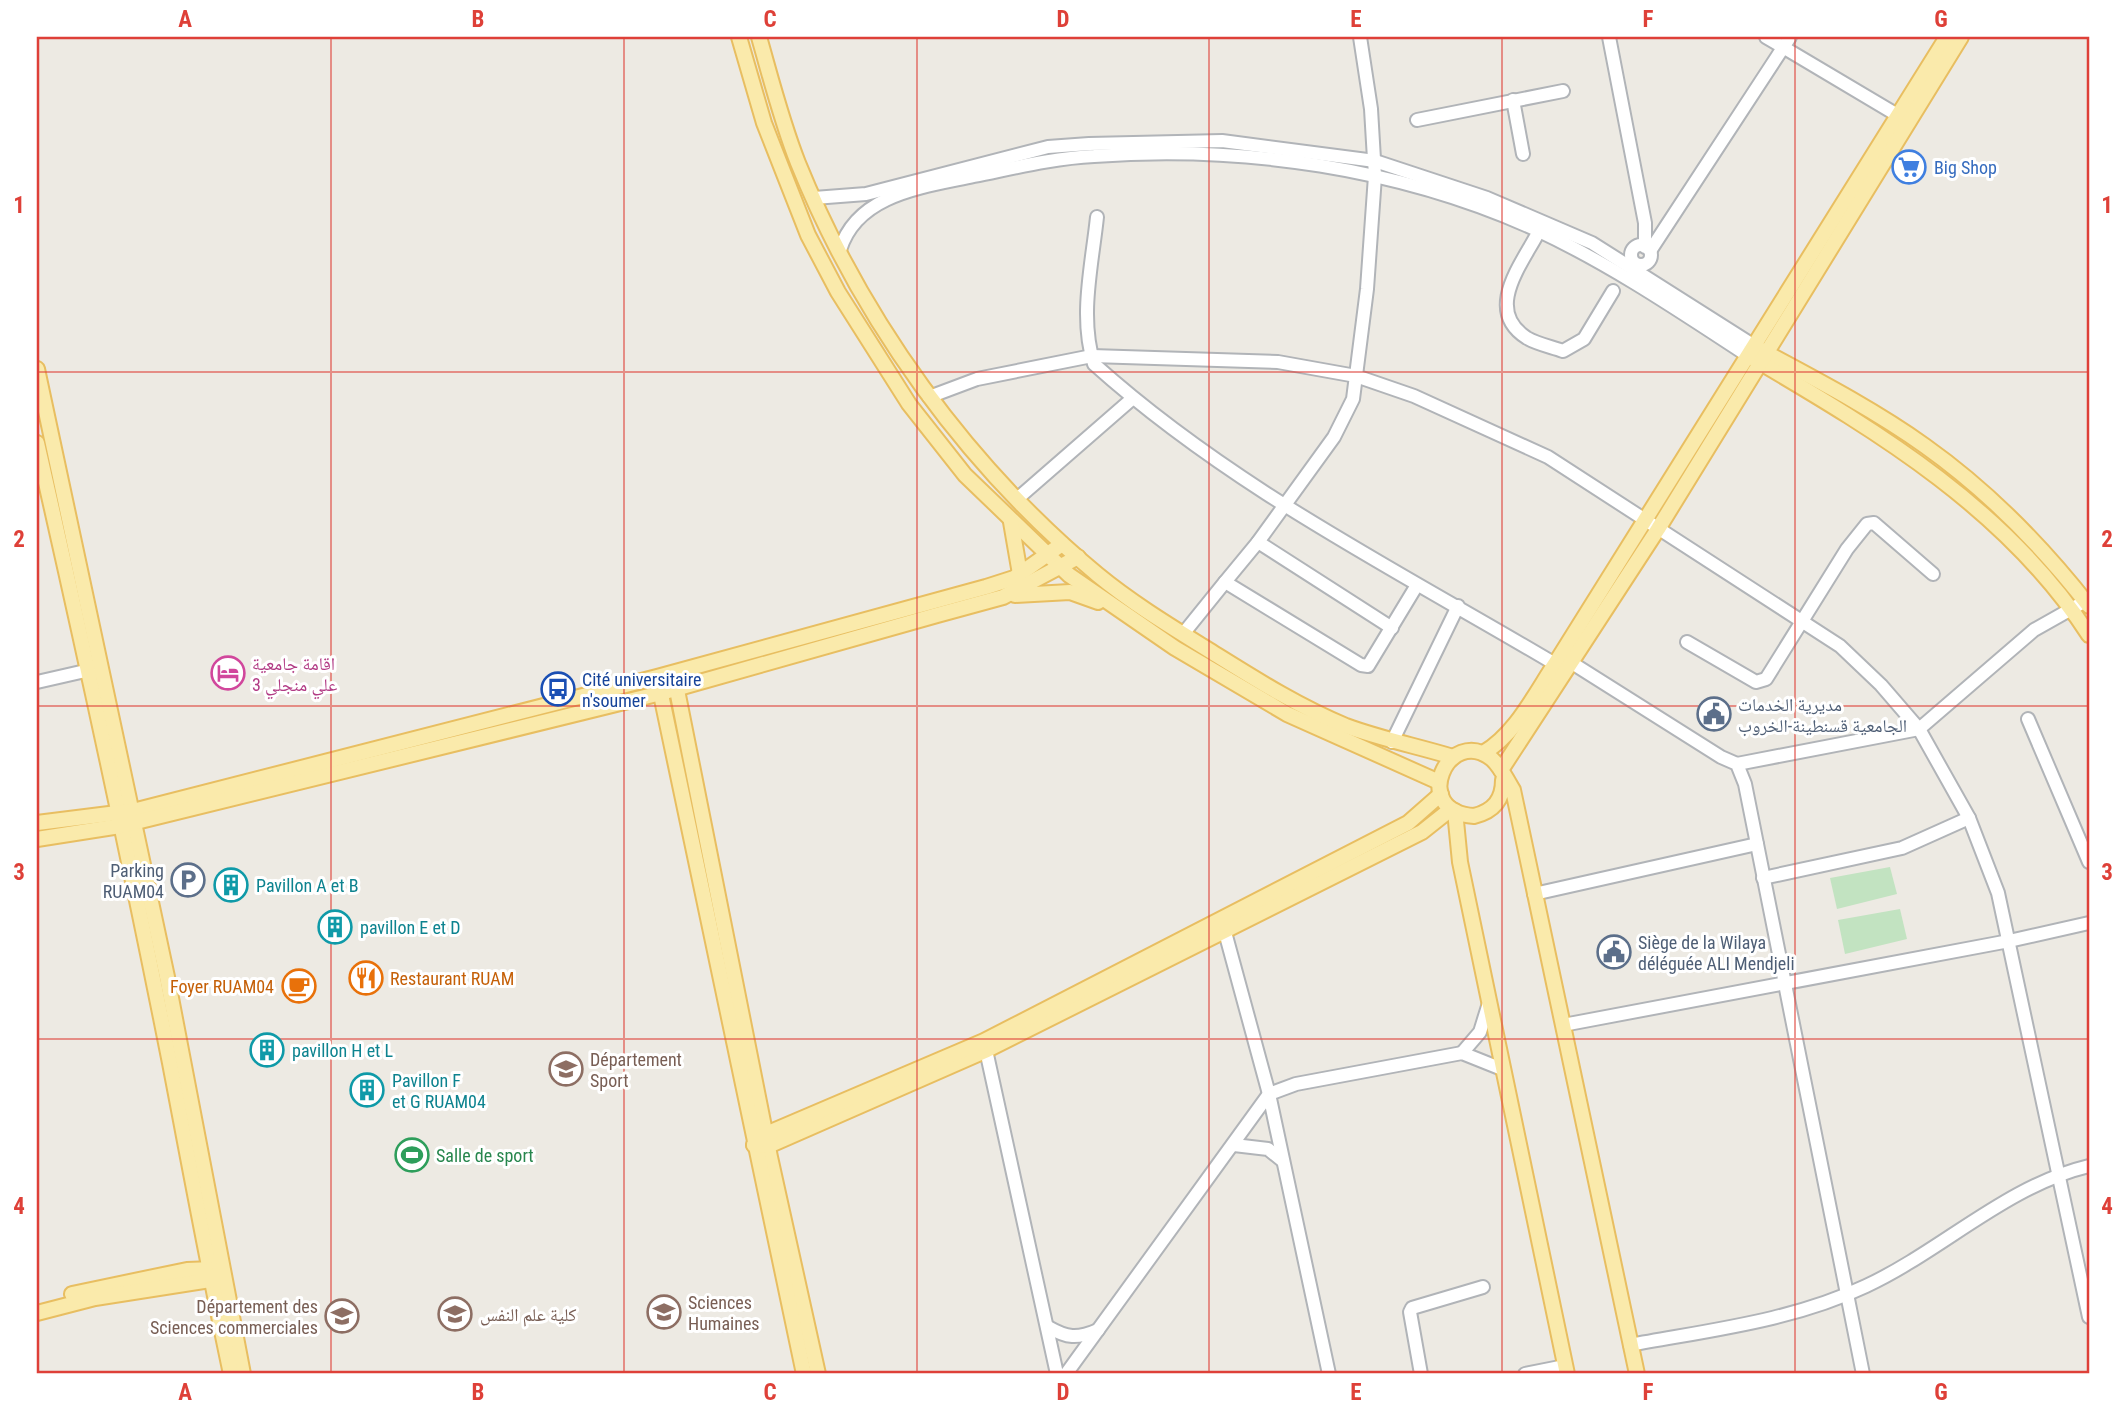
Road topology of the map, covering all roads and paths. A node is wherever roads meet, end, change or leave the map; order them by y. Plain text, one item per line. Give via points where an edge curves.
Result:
1 (739, 37) edge
2 (759, 37) edge
3 (1360, 37) edge
4 (1609, 37) edge
5 (1766, 37) edge
6 (1947, 37) edge
7 (1961, 37) edge
8 (1787, 42) edge
9 (1563, 92) dead end
10 (1513, 100) junction
11 (1902, 118) junction
12 (1417, 120) dead end
13 (1523, 155) dead end
14 (1375, 161) junction
15 (990, 167) junction
16 (1375, 176) junction
17 (814, 198) junction
18 (1097, 217) dead end
19 (1539, 231) junction
20 (1648, 249) junction
21 (839, 250) junction
22 (1632, 270) junction
23 (1613, 291) dead end
24 (1759, 355) junction
25 (1092, 356) junction
26 (37, 369) edge
27 (1356, 376) junction
28 (929, 397) junction
29 (1132, 398) junction
30 (37, 443) edge
31 (1017, 499) junction
32 (1282, 506) junction
33 (1010, 520) junction
34 (1652, 526) junction
35 (1258, 542) junction
36 (1062, 544) junction
37 (1046, 556) junction
38 (1078, 557) junction
39 (1060, 567) junction
40 (1933, 574) dead end
41 (1018, 580) junction
42 (1224, 582) junction
43 (1417, 585) junction
44 (1003, 597) junction
45 (2088, 602) edge
46 (1458, 606) junction
47 (1112, 607) junction
48 (2070, 610) junction
49 (1801, 621) junction
50 (1392, 628) junction
51 (1183, 634) junction
52 (2089, 635) edge
53 (836, 636) junction
54 (1687, 642) dead end
55 (1572, 663) junction
56 (1555, 664) junction
57 (95, 669) junction
58 (674, 673) junction
59 (657, 677) junction
60 (37, 682) edge
61 (677, 688) junction
62 (661, 693) junction
63 (2028, 719) dead end
64 (1919, 729) junction
65 (1392, 742) junction
66 (1483, 753) junction
67 (1453, 757) junction
68 (1737, 764) junction
69 (1502, 775) junction
70 (1440, 788) junction
71 (1453, 810) junction
72 (1969, 818) junction
73 (126, 819) junction
74 (37, 823) edge
75 (37, 839) edge
76 (1757, 844) junction
77 (2089, 862) edge
78 (1763, 878) junction
79 (1534, 894) junction
80 (2089, 923) edge
81 (1224, 926) junction
82 (2009, 941) junction
83 (1784, 983) junction
84 (1489, 1002) junction
85 (1563, 1025) junction
86 (986, 1046) junction
87 (1462, 1053) junction
88 (1502, 1069) junction
89 (1269, 1094) junction
90 (763, 1142) junction
91 (1234, 1144) junction
92 (1283, 1161) junction
93 (2089, 1166) edge
94 (2059, 1173) junction
95 (213, 1273) junction
96 (1483, 1287) dead end
97 (1845, 1296) junction
98 (37, 1304) edge
99 (37, 1313) edge
100 (2089, 1317) edge
101 (1048, 1327) junction
102 (1101, 1328) junction
103 (1630, 1345) junction
104 (1566, 1370) edge
105 (231, 1374) edge
106 (243, 1374) edge
107 (804, 1374) edge
108 (818, 1374) edge
109 (1057, 1374) edge
110 (1066, 1374) edge
111 (1329, 1374) edge
112 (1421, 1374) edge
113 (1525, 1374) edge
114 (1637, 1374) edge
115 (1863, 1374) edge

1 - 33 main road via 764,123 808,234 838,292 930,431
2 - 17 main road via 797,162
3 - 14 street
4 - 20 street
5 - 8 street
6 - 11 main road
7 - 11 main road
8 - 11 street
8 - 20 street
9 - 10 street
10 - 12 street
10 - 13 street
11 - 24 main road
14 - 15 street via 1287,147 1183,141 1048,148
14 - 16 street
14 - 22 street via 1523,213 1592,243
15 - 16 street via 1095,156 1197,156 1264,159
15 - 17 street via 866,194
15 - 21 street via 873,204 851,224
16 - 19 street via 1413,183
16 - 27 street
17 - 21 main road
18 - 25 street via 1088,301
19 - 22 street
19 - 23 street via 1504,303 1507,317 1527,338 1563,351 1584,339
20 - 22 street via 1634,250
21 - 28 main road
22 - 24 street
24 - 34 main road
24 - 45 main road via 1901,431 1956,470 2038,546
24 - 48 main road via 1938,475 1989,516
25 - 27 street via 1278,362
25 - 28 street via 977,379
25 - 29 street via 1094,364
26 - 57 main road
27 - 32 street via 1343,424
27 - 34 street via 1414,396 1548,457
28 - 31 main road
29 - 31 street
29 - 32 street
30 - 57 main road
31 - 36 main road
32 - 35 street
32 - 43 street
33 - 37 main road
33 - 41 main road
34 - 49 street
34 - 55 main road
34 - 56 main road
35 - 42 street
35 - 50 street
36 - 37 main road
36 - 38 main road
37 - 39 main road
37 - 41 main road
38 - 39 main road
38 - 51 main road
39 - 41 main road
39 - 47 main road
40 - 49 street via 1874,523 1867,523
41 - 44 main road
41 - 53 main road
42 - 50 street via 1361,665 1368,666
42 - 51 street
43 - 46 street
43 - 50 street
44 - 47 main road via 1070,592
44 - 53 main road
45 - 48 street
46 - 56 street
46 - 65 street
47 - 70 main road via 1287,715
48 - 52 main road
48 - 64 street via 2034,630
49 - 54 street via 1763,681 1756,682
49 - 64 street via 1840,646
51 - 65 main road via 1274,690 1344,725
53 - 58 main road
53 - 61 main road
55 - 56 street
55 - 68 street
55 - 69 main road
56 - 66 main road via 1513,725
57 - 60 street
57 - 73 main road
58 - 59 main road
58 - 61 main road
59 - 62 main road
59 - 73 main road
61 - 62 main road
61 - 90 main road
62 - 73 main road
62 - 90 main road
63 - 77 street
64 - 68 street
64 - 72 street
65 - 67 main road
66 - 67 main road via 1471,751
66 - 69 main road
67 - 70 main road via 1446,764
68 - 76 street
69 - 71 main road via 1499,800 1485,813 1475,816
69 - 79 main road via 1516,801
70 - 71 main road
70 - 81 main road via 1408,823
71 - 81 main road via 1422,832
71 - 84 main road
72 - 78 street via 1902,848
72 - 82 street via 1998,893
73 - 74 main road
73 - 75 main road
73 - 95 main road via 167,977
76 - 78 street
76 - 79 street
78 - 83 street
79 - 85 main road
80 - 82 street
81 - 86 main road
81 - 89 street
82 - 83 street
82 - 94 street
83 - 85 street
83 - 97 street
84 - 87 street via 1480,1032
84 - 88 main road
85 - 103 main road
86 - 90 main road
86 - 101 street
87 - 88 street
87 - 89 street via 1296,1084
88 - 104 main road
89 - 91 street
89 - 92 street
90 - 107 main road
90 - 108 main road
91 - 92 street via 1268,1149
91 - 102 street
92 - 111 street
93 - 94 street
94 - 97 street via 1907,1265
94 - 100 street
95 - 98 main road via 90,1289
95 - 99 main road
95 - 105 main road
95 - 106 main road
96 - 112 street via 1412,1308 1408,1317
97 - 103 street via 1735,1327
97 - 115 street
101 - 102 street via 1074,1338
101 - 109 street
102 - 110 street
103 - 114 main road
104 - 113 street

